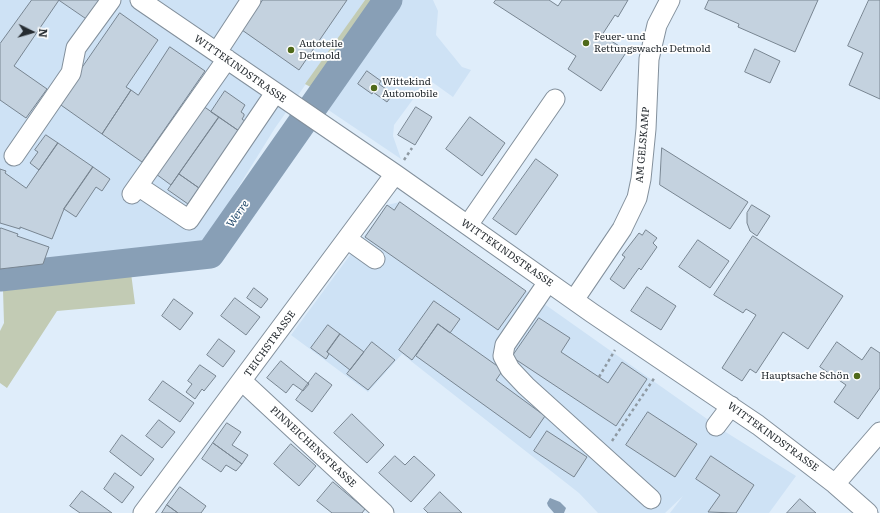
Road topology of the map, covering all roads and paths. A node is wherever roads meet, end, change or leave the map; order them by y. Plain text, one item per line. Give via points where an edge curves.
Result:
1 (111, 0) edge
2 (140, 0) edge
3 (251, 0) edge
4 (670, 0) edge
5 (222, 56) junction
6 (275, 93) junction
7 (556, 99) dead end
8 (412, 148) dead end
9 (14, 156) dead end
10 (400, 167) junction
11 (468, 225) junction
12 (340, 241) junction
13 (375, 259) dead end
14 (548, 282) junction
15 (574, 300) junction
16 (617, 348) dead end
17 (657, 375) dead end
18 (599, 377) dead end
19 (242, 381) junction
20 (731, 406) junction
21 (716, 426) dead end
22 (880, 432) edge
23 (603, 455) junction
24 (835, 484) junction
25 (652, 499) dead end
26 (143, 513) edge
27 (384, 513) edge
28 (868, 513) edge

1 - 9 street via 76,48 71,73
2 - 5 street, WITTEKINDSTRASSE
3 - 5 street
4 - 15 street, AM GELSKAMP via 657,25 649,59 646,129 637,198 622,229
5 - 6 street, WITTEKINDSTRASSE
5 - 6 street via 135,190 189,220
6 - 10 street, WITTEKINDSTRASSE via 322,124
7 - 11 street
8 - 10 path
10 - 11 street, WITTEKINDSTRASSE
10 - 12 street, TEICHSTRASSE via 362,208
11 - 14 street, WITTEKINDSTRASSE
12 - 13 street
12 - 19 street, TEICHSTRASSE
14 - 15 street, WITTEKINDSTRASSE
14 - 23 street via 505,345 503,356 510,369 526,386
15 - 20 street, WITTEKINDSTRASSE
16 - 18 path
17 - 23 path
19 - 26 street, TEICHSTRASSE
19 - 27 street, PINNEICHENSTRASSE
20 - 21 street
20 - 24 street, WITTEKINDSTRASSE
22 - 24 street
23 - 25 street
24 - 28 street, WITTEKINDSTRASSE

